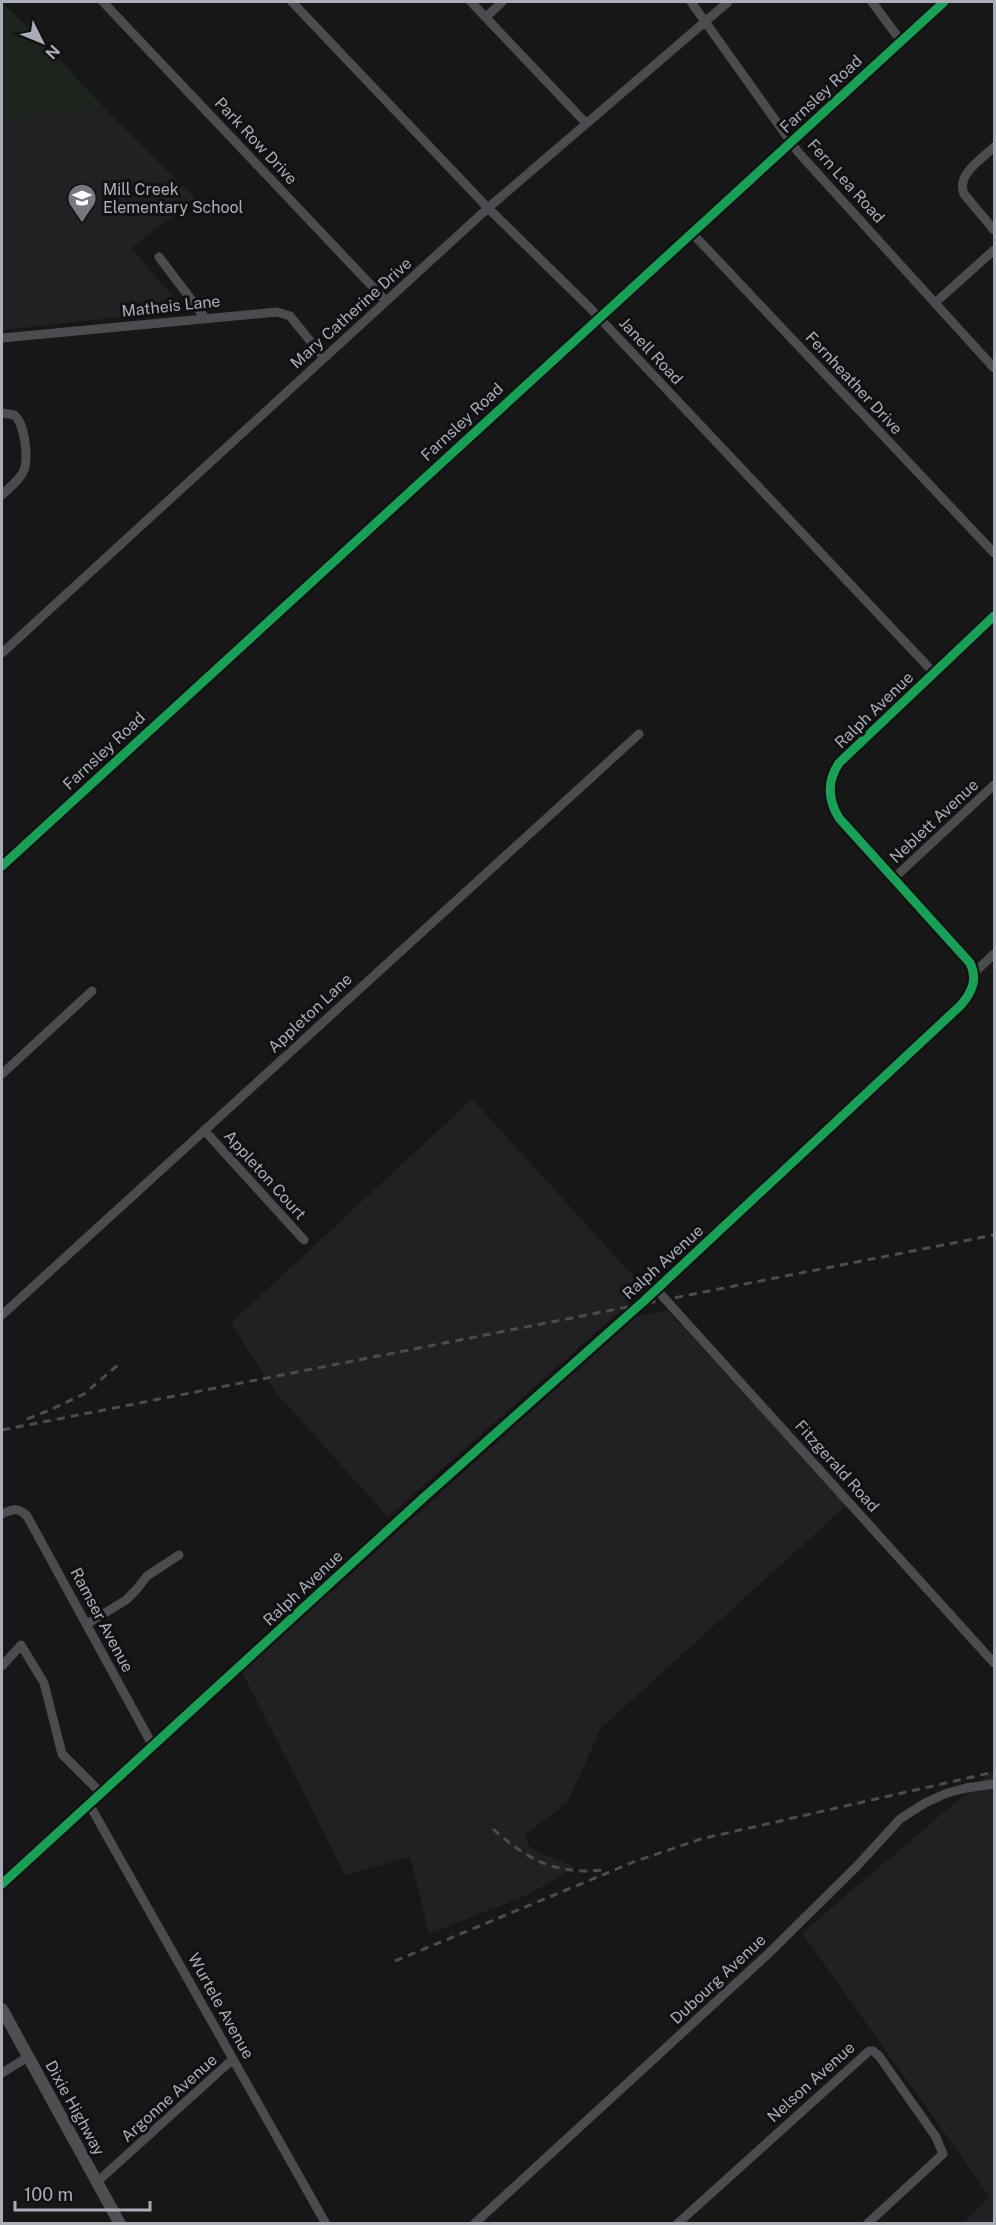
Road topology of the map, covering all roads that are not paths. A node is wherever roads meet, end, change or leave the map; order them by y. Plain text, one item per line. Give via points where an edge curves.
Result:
1 (103, 2) edge
2 (292, 2) edge
3 (471, 2) edge
4 (502, 2) edge
5 (691, 2) edge
6 (728, 2) edge
7 (872, 2) edge
8 (944, 2) edge
9 (486, 17) junction
10 (705, 22) junction
11 (901, 41) junction
12 (585, 122) junction
13 (792, 142) junction
14 (994, 147) edge
15 (488, 208) junction
16 (994, 230) edge
17 (692, 234) junction
18 (994, 250) edge
19 (159, 258) dead end
20 (386, 301) junction
21 (936, 302) junction
22 (205, 318) junction
23 (598, 318) junction
24 (2, 338) edge
25 (324, 358) junction
26 (994, 368) edge
27 (2, 413) edge
28 (2, 495) edge
29 (994, 554) edge
30 (994, 616) edge
31 (2, 653) edge
32 (934, 673) junction
33 (639, 734) dead end
34 (994, 785) edge
35 (2, 866) edge
36 (893, 879) junction
37 (994, 954) edge
38 (975, 973) junction
39 (92, 991) dead end
40 (2, 1074) edge
41 (204, 1130) junction
42 (304, 1240) dead end
43 (656, 1289) junction
44 (2, 1315) edge
45 (2, 1514) edge
46 (179, 1555) dead end
47 (87, 1624) junction
48 (994, 1663) edge
49 (2, 1666) edge
50 (153, 1746) junction
51 (994, 1784) edge
52 (101, 1792) junction
53 (89, 1804) junction
54 (2, 1884) edge
55 (2, 2009) edge
56 (28, 2057) junction
57 (233, 2059) junction
58 (2, 2073) edge
59 (97, 2182) junction
60 (120, 2223) edge
61 (326, 2223) edge
62 (474, 2223) edge
63 (677, 2223) edge
64 (867, 2223) edge

1 - 20 street, Park Row Drive
2 - 15 street, Janell Road
3 - 9 street
4 - 9 street
5 - 10 street, Fern Lea Road
6 - 10 street, Mary Catherine Drive
7 - 11 street
8 - 11 street, Farnsley Road
9 - 12 street
10 - 12 street, Mary Catherine Drive
10 - 13 street, Fern Lea Road
11 - 13 street, Farnsley Road
12 - 15 street, Mary Catherine Drive
13 - 17 street, Farnsley Road
13 - 21 street, Fern Lea Road
14 - 16 street via 968,172 961,188
15 - 20 street, Mary Catherine Drive
15 - 23 street, Janell Road
17 - 23 street, Farnsley Road
17 - 29 street, Fernheather Drive
18 - 21 street
19 - 22 street
20 - 25 street, Mary Catherine Drive
21 - 26 street, Fern Lea Road
22 - 24 street, Matheis Lane
22 - 25 street, Matheis Lane via 285,313
23 - 32 street, Janell Road
23 - 35 street, Farnsley Road
25 - 31 street, Mary Catherine Drive
27 - 28 street via 14,414 19,419 26,462 23,474
30 - 32 street, Ralph Avenue
32 - 36 street, Ralph Avenue via 839,763 830,784 830,798 839,818
33 - 41 street, Appleton Lane
34 - 36 street, Neblett Avenue
36 - 38 street, Ralph Avenue
37 - 38 street
38 - 43 street, Ralph Avenue via 969,995 961,1005
39 - 40 street
41 - 42 street, Appleton Court
41 - 44 street, Appleton Lane
43 - 48 street, Fitzgerald Road
43 - 50 street, Ralph Avenue
45 - 47 street, Ramser Avenue via 22,1510
46 - 47 street via 147,1576 126,1600
47 - 50 street, Ramser Avenue
49 - 52 street via 21,1646 44,1683 62,1754
50 - 52 street, Ralph Avenue
51 - 62 street, Dubourg Avenue via 947,1793 900,1819 768,1954
52 - 53 street, Ralph Avenue
53 - 54 street, Ralph Avenue
53 - 57 street, Wurtele Avenue
55 - 56 main road, Dixie Highway
56 - 58 street
56 - 59 main road, Dixie Highway
57 - 59 street, Argonne Avenue
57 - 61 street, Wurtele Avenue
59 - 60 main road, Dixie Highway
63 - 64 street, Nelson Avenue via 873,2051 936,2137 943,2154

